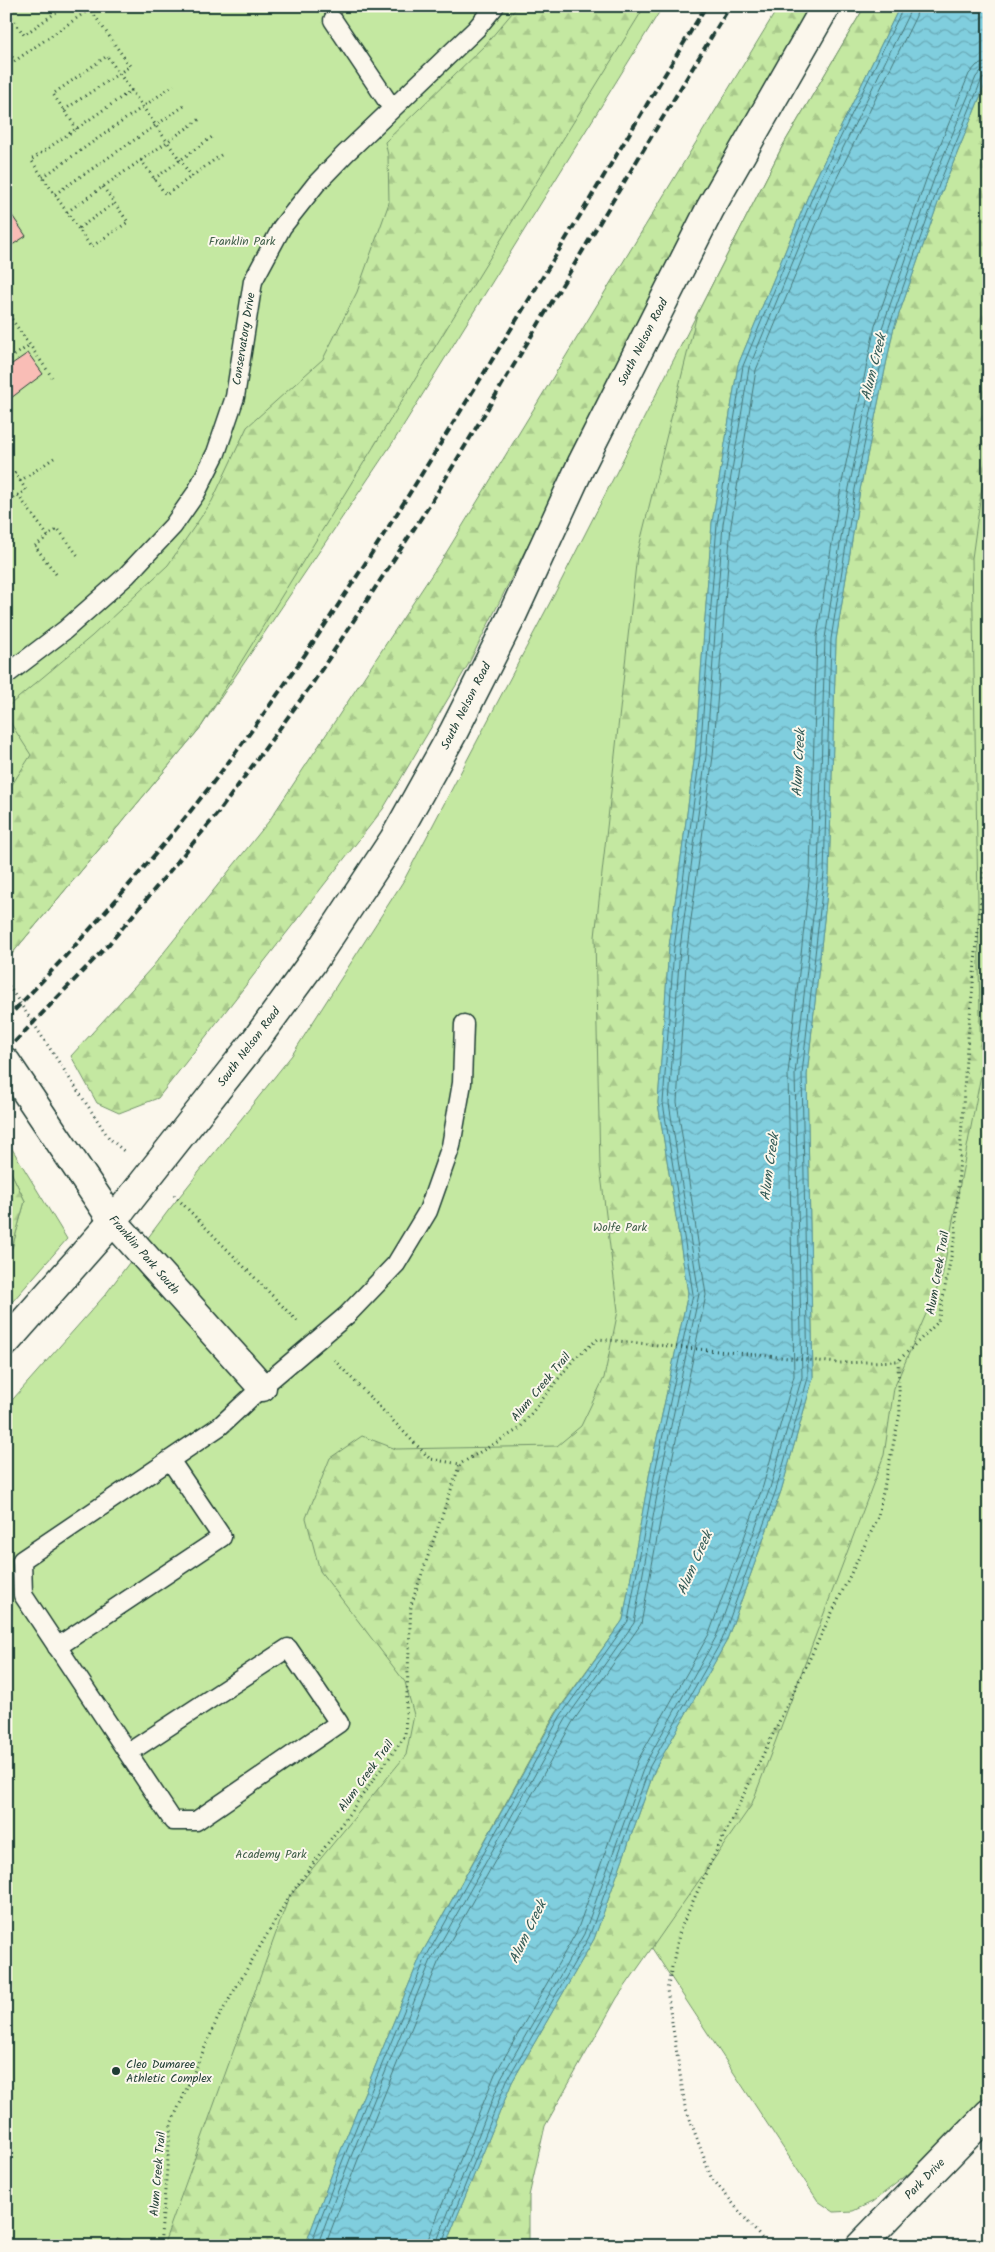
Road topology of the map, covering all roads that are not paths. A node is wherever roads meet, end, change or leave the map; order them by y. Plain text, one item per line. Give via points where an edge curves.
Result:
1 (495, 6) edge
2 (826, 6) edge
3 (333, 20) dead end
4 (392, 108) junction
5 (6, 675) edge
6 (464, 1024) dead end
7 (6, 1062) edge
8 (114, 1221) junction
9 (6, 1342) edge
10 (262, 1387) junction
11 (170, 1460) junction
12 (57, 1647) junction
13 (128, 1753) junction
14 (989, 2113) edge
15 (860, 2246) edge

1 - 4 lane, Conservatory Drive via 476,30
2 - 8 main road, South Nelson Road via 710,209 582,463 510,620 394,839 312,963 255,1041
3 - 4 lane
4 - 5 lane, Conservatory Drive via 316,184 288,220 254,281 234,396 216,453 196,494 173,526 126,576 65,630
6 - 10 lane via 462,1084 451,1146 428,1211 396,1264 347,1315
7 - 8 main road, Franklin Park South
8 - 9 main road, South Nelson Road
8 - 10 main road, Franklin Park South
10 - 11 lane via 220,1426
11 - 12 lane via 22,1560 22,1595
11 - 12 lane via 222,1537
12 - 13 lane
13 - 13 lane via 173,1821 196,1821 339,1723 288,1648
14 - 15 main road, Park Drive

